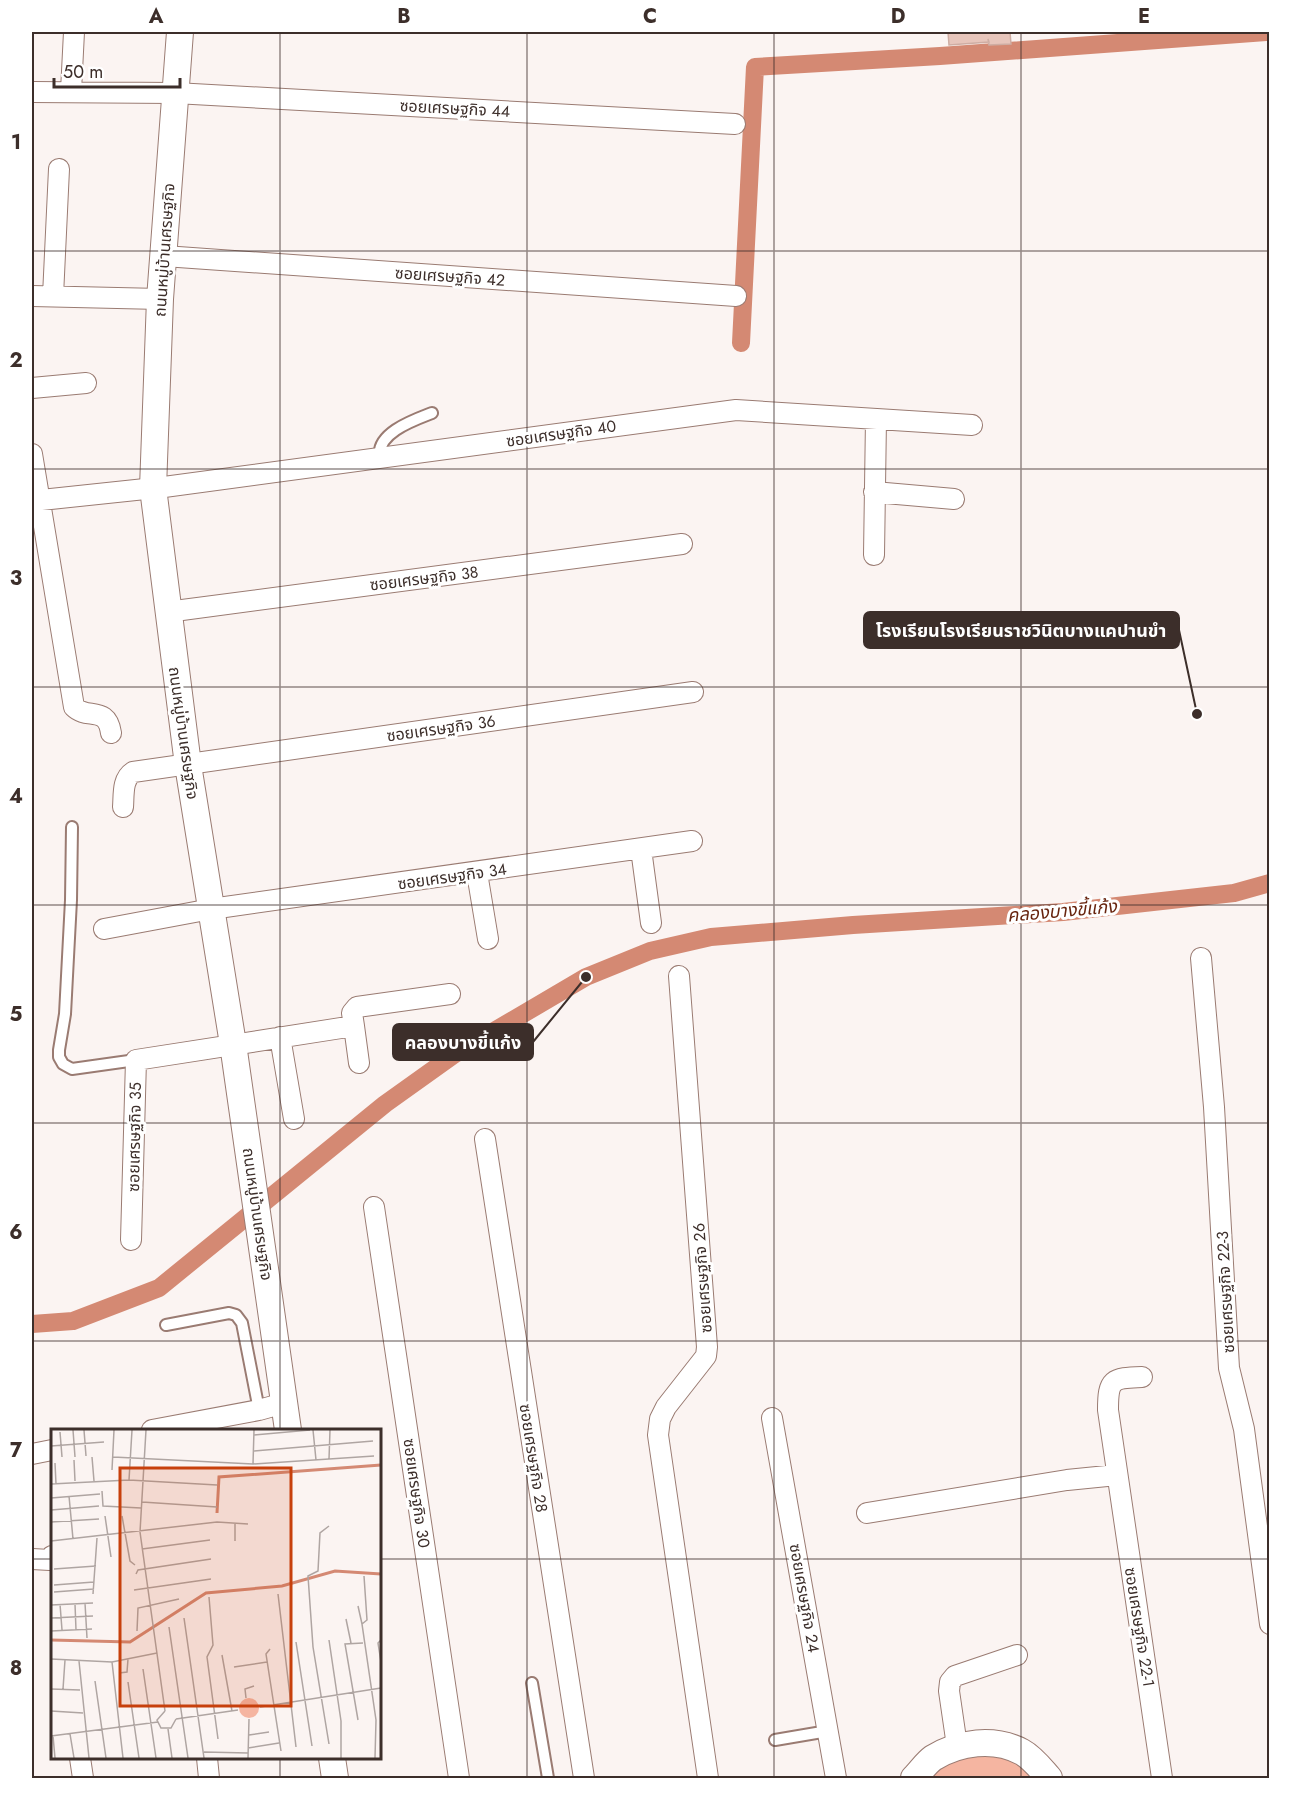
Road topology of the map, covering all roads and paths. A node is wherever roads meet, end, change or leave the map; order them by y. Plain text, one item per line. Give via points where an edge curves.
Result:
1 (74, 32) edge
2 (180, 32) edge
3 (71, 91) junction
4 (32, 92) edge
5 (175, 93) junction
6 (735, 124) dead end
7 (59, 169) dead end
8 (164, 256) junction
9 (32, 296) edge
10 (53, 296) junction
11 (736, 296) dead end
12 (160, 299) junction
13 (86, 383) dead end
14 (32, 388) edge
15 (432, 413) dead end
16 (876, 419) junction
17 (972, 425) dead end
18 (32, 454) edge
19 (380, 457) junction
20 (153, 488) junction
21 (874, 492) junction
22 (954, 498) dead end
23 (36, 501) edge
24 (682, 544) dead end
25 (874, 555) dead end
26 (167, 612) junction
27 (693, 692) dead end
28 (111, 733) dead end
29 (188, 765) junction
30 (123, 807) dead end
31 (72, 827) dead end
32 (692, 841) dead end
33 (641, 849) junction
34 (477, 873) junction
35 (211, 909) junction
36 (651, 923) dead end
37 (104, 929) dead end
38 (488, 939) dead end
39 (1201, 958) dead end
40 (679, 976) dead end
41 (450, 994) dead end
42 (354, 1026) junction
43 (280, 1037) junction
44 (233, 1044) junction
45 (136, 1060) junction
46 (359, 1063) dead end
47 (294, 1119) dead end
48 (485, 1138) dead end
49 (374, 1207) dead end
50 (131, 1240) dead end
51 (166, 1325) dead end
52 (1142, 1377) dead end
53 (284, 1403) junction
54 (259, 1410) junction
55 (772, 1418) dead end
56 (162, 1429) edge
57 (288, 1429) edge
58 (51, 1450) edge
59 (32, 1454) edge
60 (1117, 1475) junction
61 (867, 1513) dead end
62 (32, 1558) edge
63 (51, 1558) edge
64 (1269, 1624) edge
65 (1017, 1655) dead end
66 (532, 1683) dead end
67 (828, 1731) junction
68 (775, 1740) dead end
69 (957, 1746) junction
70 (80, 1759) edge
71 (207, 1759) edge
72 (332, 1759) edge
73 (83, 1779) edge
74 (209, 1779) edge
75 (335, 1779) edge
76 (459, 1779) edge
77 (548, 1779) edge
78 (584, 1779) edge
79 (708, 1779) edge
80 (836, 1779) edge
81 (914, 1779) edge
82 (1049, 1779) edge
83 (1162, 1779) edge

1 - 3 street
2 - 5 street, ถนนหมู่บ้านเศรษฐกิจ
3 - 4 street, ซอยเศรษฐกิจ 44
3 - 5 street, ซอยเศรษฐกิจ 44
5 - 6 street, ซอยเศรษฐกิจ 44
5 - 8 street, ถนนหมู่บ้านเศรษฐกิจ
7 - 10 street
8 - 11 street, ซอยเศรษฐกิจ 42
8 - 12 street, ถนนหมู่บ้านเศรษฐกิจ
9 - 10 street
10 - 12 street
12 - 20 street, ถนนหมู่บ้านเศรษฐกิจ
13 - 14 street
15 - 19 lane via 395,430 382,442
16 - 17 street, ซอยเศรษฐกิจ 40
16 - 19 street, ซอยเศรษฐกิจ 40 via 736,410
16 - 21 street
18 - 23 street
19 - 20 street, ซอยเศรษฐกิจ 40
20 - 23 street, ซอยเศรษฐกิจ 40
20 - 26 street, ถนนหมู่บ้านเศรษฐกิจ
21 - 22 street
21 - 25 street
23 - 28 street via 74,707 80,712 99,714 106,719
24 - 26 street, ซอยเศรษฐกิจ 38
26 - 29 street, ถนนหมู่บ้านเศรษฐกิจ
27 - 29 street, ซอยเศรษฐกิจ 36
29 - 30 street, ซอยเศรษฐกิจ 36 via 133,772 126,780
29 - 35 street, ถนนหมู่บ้านเศรษฐกิจ
31 - 45 lane via 65,1014 59,1057 72,1069
32 - 33 street, ซอยเศรษฐกิจ 34
33 - 34 street, ซอยเศรษฐกิจ 34
33 - 36 street
34 - 35 street, ซอยเศรษฐกิจ 34
34 - 38 street
35 - 37 street, ซอยเศรษฐกิจ 34
35 - 44 street, ถนนหมู่บ้านเศรษฐกิจ
39 - 64 street, ซอยเศรษฐกิจ 22-3 via 1229,1368 1244,1429
40 - 79 street, ซอยเศรษฐกิจ 26 via 707,1347 706,1356 666,1407 658,1435
41 - 42 street via 357,1007 352,1013
42 - 43 street, ซอยเศรษฐกิจ 35
42 - 46 street
43 - 44 street, ซอยเศรษฐกิจ 35
43 - 47 street
44 - 45 street, ซอยเศรษฐกิจ 35
44 - 53 street, ถนนหมู่บ้านเศรษฐกิจ
45 - 50 street, ซอยเศรษฐกิจ 35
48 - 78 street, ซอยเศรษฐกิจ 28
49 - 76 street, ซอยเศรษฐกิจ 30
51 - 54 lane via 236,1315 242,1323
52 - 60 street, ซอยเศรษฐกิจ 22-1 via 1119,1378 1108,1390
53 - 54 street
53 - 57 street, ถนนหมู่บ้านเศรษฐกิจ
54 - 56 street
55 - 67 street, ซอยเศรษฐกิจ 24
58 - 59 street
60 - 61 street
60 - 83 street, ซอยเศรษฐกิจ 22-1
62 - 63 street
65 - 69 street via 955,1676 950,1682
66 - 77 lane
67 - 68 lane
67 - 80 street, ซอยเศรษฐกิจ 24
69 - 81 street via 931,1759
69 - 82 street via 985,1742 1013,1749 1024,1753
70 - 73 street
71 - 74 street
72 - 75 street

